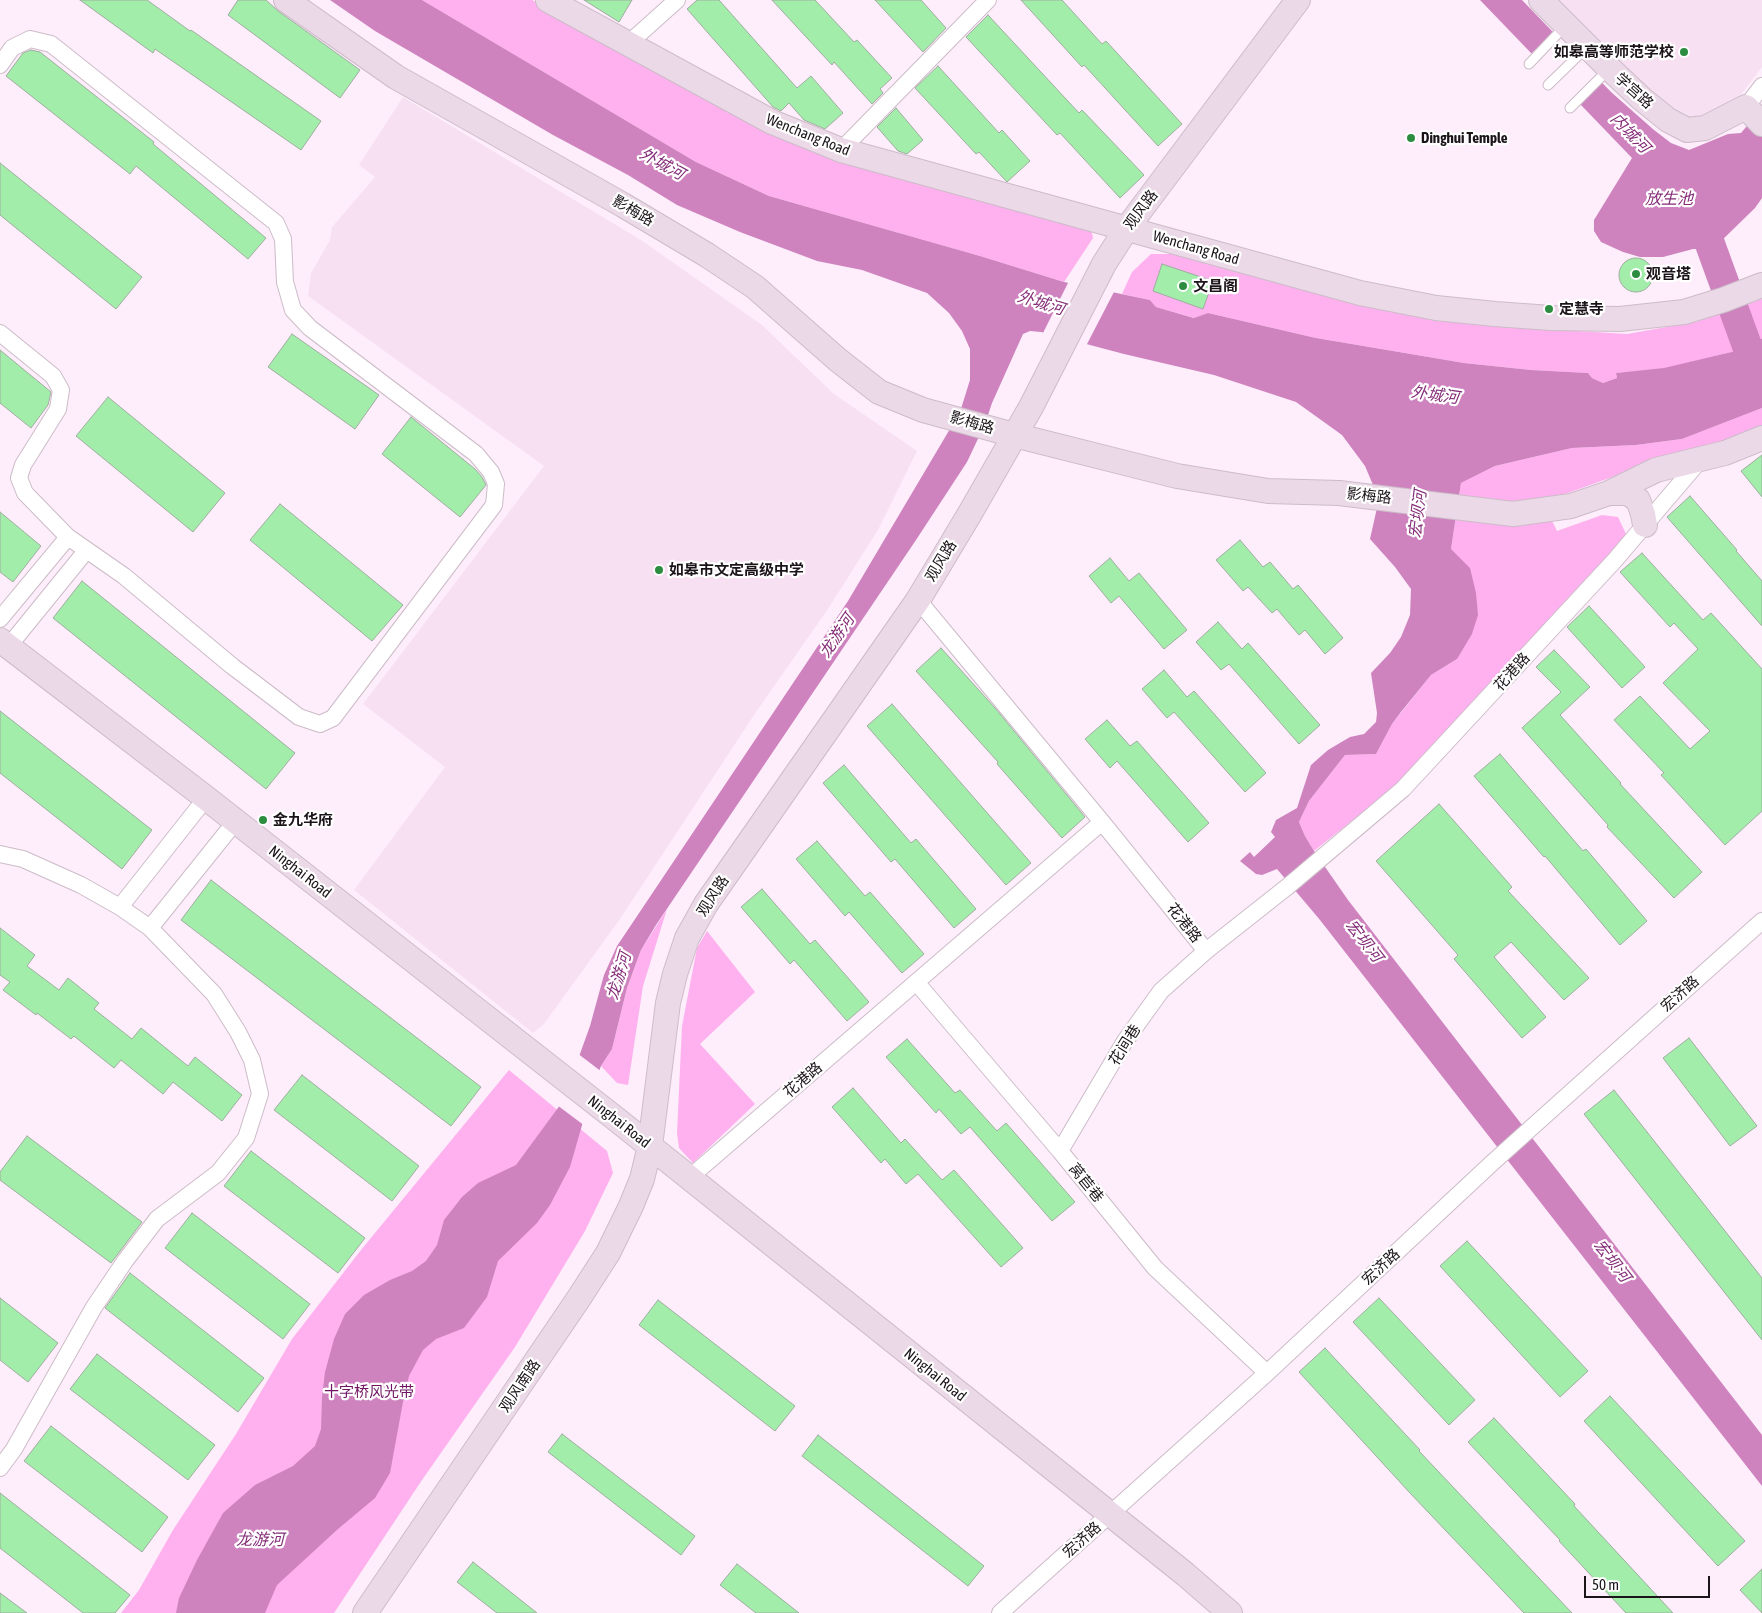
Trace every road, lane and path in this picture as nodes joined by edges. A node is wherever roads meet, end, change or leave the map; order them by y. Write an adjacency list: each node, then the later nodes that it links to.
1 (286, 0): 21 (street, 影梅路)
2 (548, 0): 8 (street, Wenchang Road)
3 (677, 0): 8 (street)
4 (988, 0): 17 (street)
5 (1298, 0): 18 (street, 观风路)
6 (1541, 0): 7 (street, 学宫路)
7 (1563, 29): 9 (street, 学宫路); 10 (lane)
8 (628, 44): 17 (street, Wenchang Road)
9 (1583, 50): 12 (street, 学宫路); 13 (lane)
10 (1531, 62)
11 (0, 65): 27 (street)
12 (1606, 73): 15 (lane); 16 (street, 学宫路)
13 (1550, 83)
14 (1762, 86): 16 (street)
15 (1573, 106)
16 (1753, 115)
17 (841, 150): 18 (street, Wenchang Road)
18 (1127, 228): 19 (street, Wenchang Road); 21 (street, 观风路)
19 (1744, 293)
20 (0, 333): 26 (street)
21 (1003, 432): 24 (street, 影梅路); 28 (street, 观风路)
22 (1762, 438): 23 (street, 影梅路)
23 (1701, 459): 24 (street, 影梅路); 25 (street, 花港路)
24 (1608, 493): 25 (street)
25 (1645, 525): 38 (street, 花港路)
26 (68, 537): 27 (street); 29 (street)
27 (86, 551): 30 (street)
28 (918, 600): 33 (street); 40 (street, 观风路)
29 (0, 620)
30 (4, 644): 31 (street, Ninghai Road)
31 (206, 798): 32 (street, Ninghai Road); 35 (street)
32 (235, 822): 37 (street); 40 (street, Ninghai Road)
33 (1102, 822): 38 (street, 花港路); 39 (street, 花港路)
34 (0, 854): 35 (street)
35 (120, 907): 37 (street)
36 (1762, 921): 43 (street, 宏济路)
37 (150, 928): 44 (street)
38 (1206, 951): 41 (street, 花间巷)
39 (916, 982): 41 (street, 莴苣巷); 42 (street, 花港路)
40 (650, 1146): 42 (street, Ninghai Road); 46 (street, 观风南路)
41 (1060, 1152): 43 (street, 莴苣巷)
42 (689, 1178): 45 (street, Ninghai Road)
43 (1267, 1373): 45 (street, 宏济路)
44 (0, 1468)
45 (1109, 1515): 47 (street, 宏济路); 48 (street, Ninghai Road)
46 (365, 1613)
47 (1000, 1613)
48 (1230, 1613)

